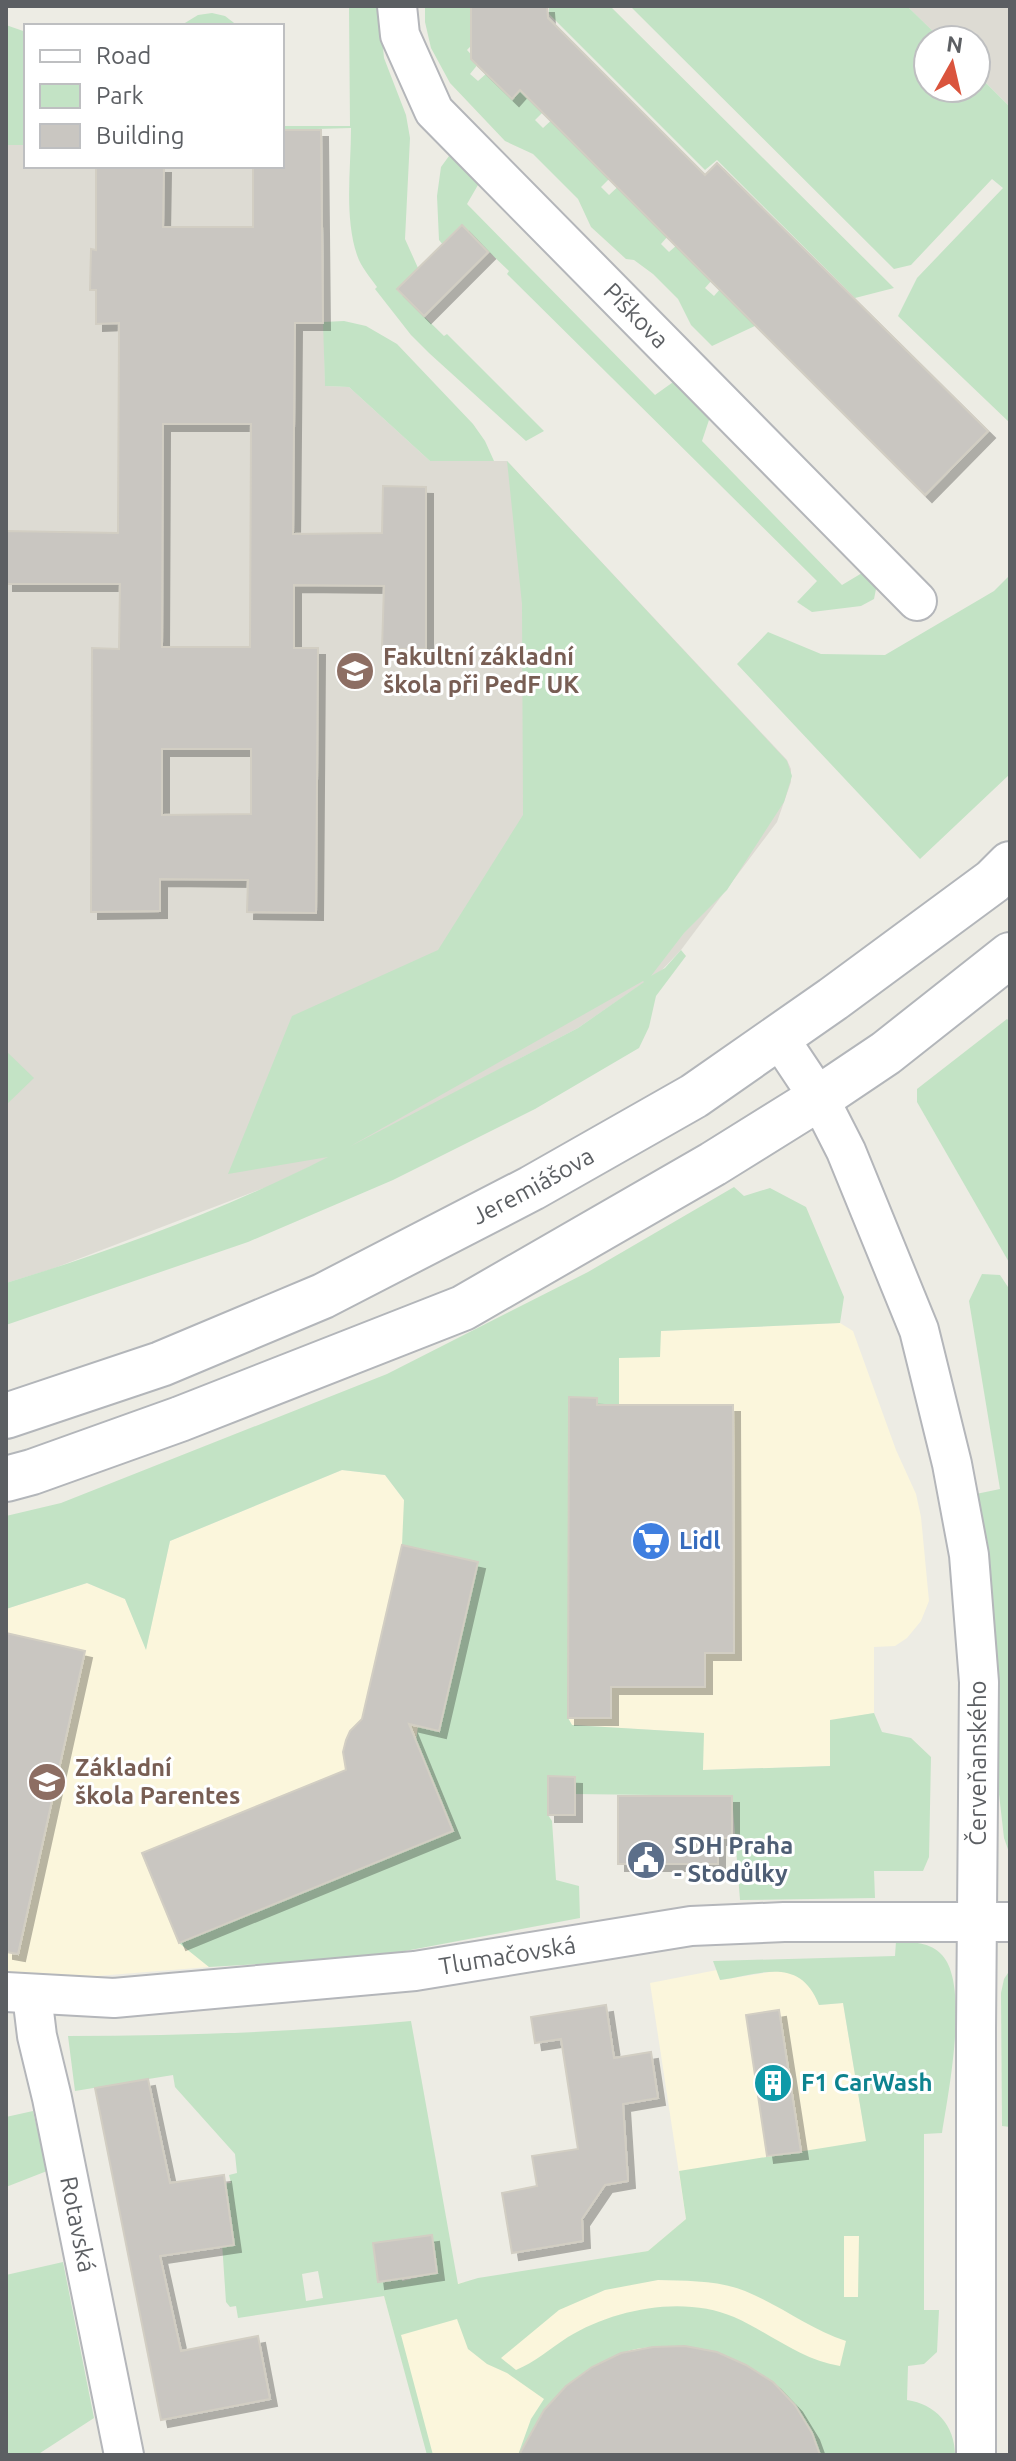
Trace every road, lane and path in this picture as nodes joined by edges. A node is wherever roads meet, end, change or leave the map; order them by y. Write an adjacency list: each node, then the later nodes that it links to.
1 (397, 6): 2 (street, Píškova)
2 (917, 601)
3 (1010, 864): 5 (main road, Jeremiášova)
4 (1010, 955): 6 (main road)
5 (779, 1038): 6 (street, Červeňanského); 7 (main road, Jeremiášova)
6 (819, 1098): 8 (main road); 9 (street, Červeňanského)
7 (6, 1416)
8 (6, 1479)
9 (993, 1922): 10 (street, Tlumačovská); 11 (street, Červeňanského)
10 (19, 1993): 12 (street, Rotavská)
11 (993, 2222): 13 (street, Červeňanského)
12 (124, 2455)
13 (976, 2455)

